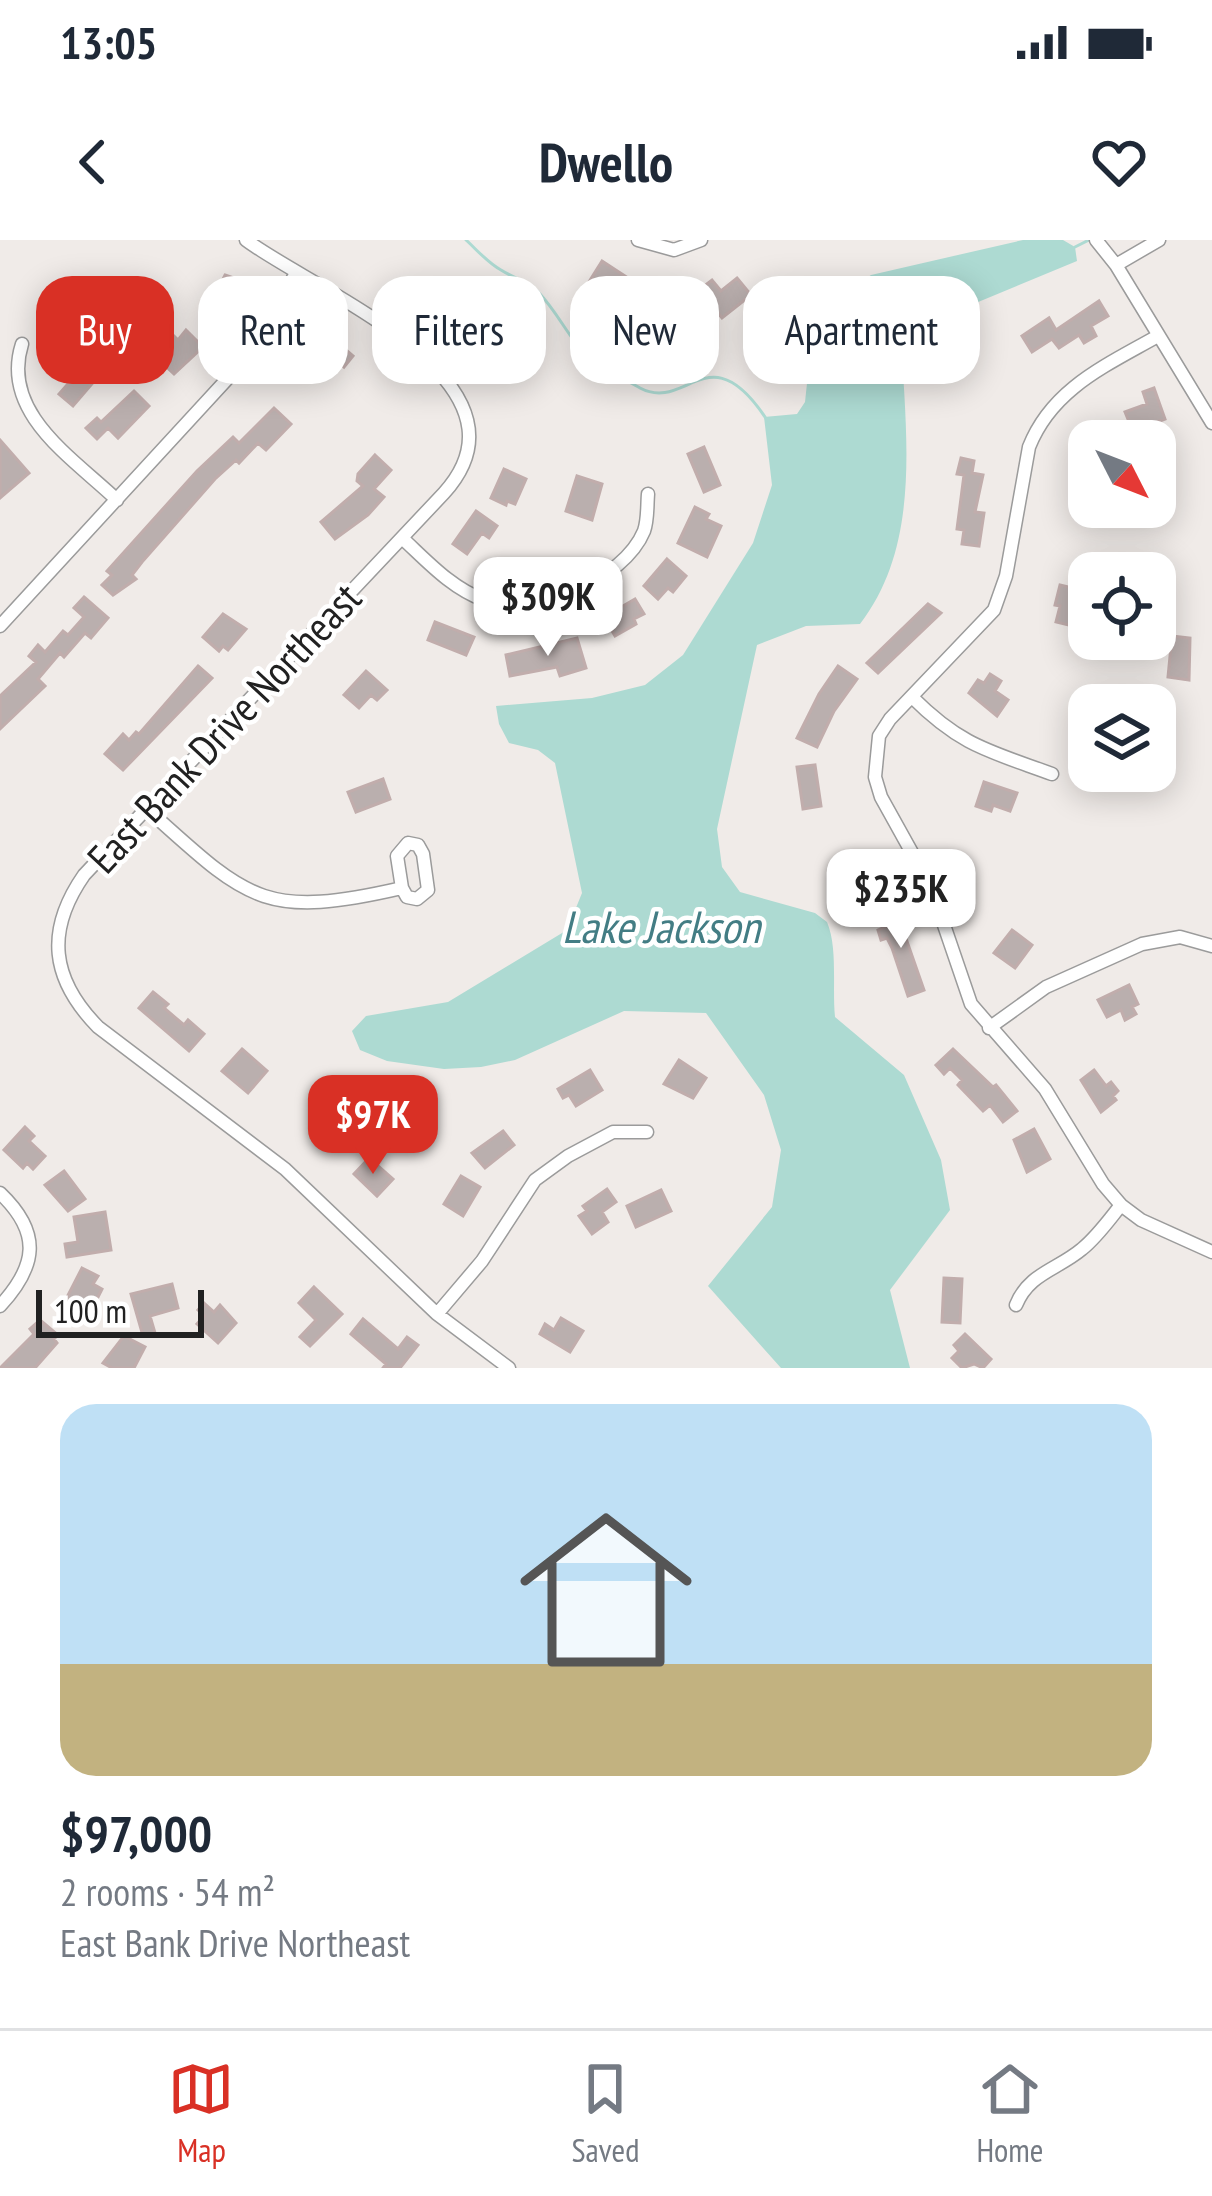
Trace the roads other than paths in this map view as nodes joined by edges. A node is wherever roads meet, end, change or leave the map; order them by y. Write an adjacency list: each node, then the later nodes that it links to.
1 (246, 240): 7 (street, East Bank Drive Northeast)
2 (638, 240): 3 (street)
3 (700, 240)
4 (1096, 240): 6 (street)
5 (1160, 240): 6 (street)
6 (1116, 265): 8 (street)
7 (296, 274): 12 (street); 13 (street, East Bank Drive Northeast)
8 (1156, 337): 10 (street); 15 (street)
9 (22, 344): 12 (street)
10 (1212, 423)
11 (648, 494): 13 (street)
12 (117, 500): 14 (street)
13 (402, 538): 17 (street, East Bank Drive Northeast)
14 (0, 626)
15 (911, 698): 16 (street); 20 (street)
16 (1052, 774)
17 (147, 809): 18 (street); 27 (street, East Bank Drive Northeast)
18 (402, 887)
19 (1212, 946): 20 (street)
20 (989, 1028): 23 (street)
21 (647, 1132): 27 (street)
22 (0, 1193): 26 (street)
23 (1121, 1204): 24 (street); 25 (street)
24 (1212, 1252)
25 (1016, 1305)
26 (0, 1306)
27 (437, 1314): 28 (street, East Bank Drive Northeast)
28 (509, 1368)

